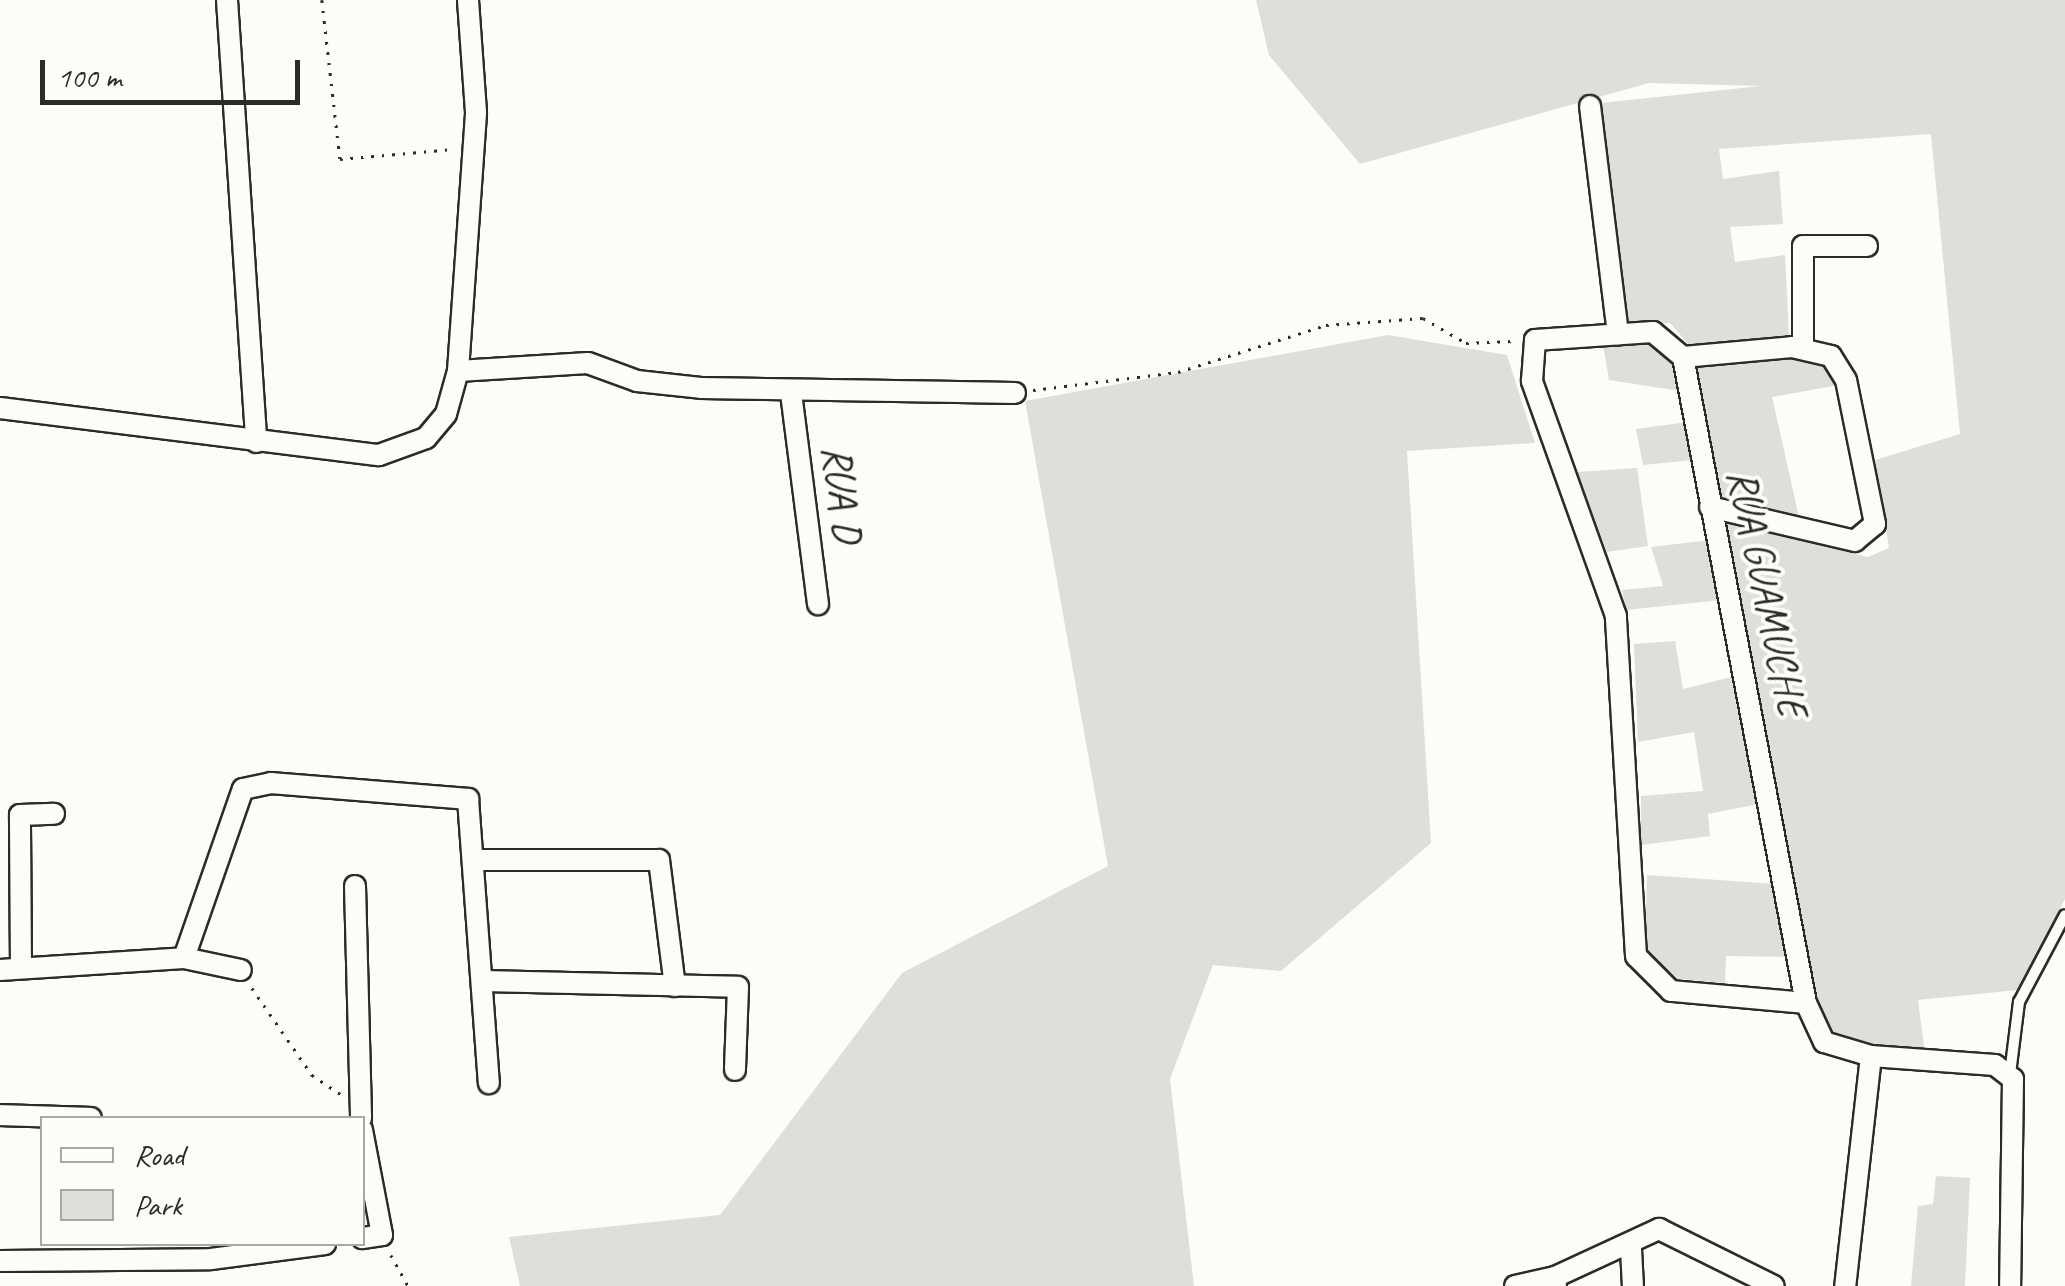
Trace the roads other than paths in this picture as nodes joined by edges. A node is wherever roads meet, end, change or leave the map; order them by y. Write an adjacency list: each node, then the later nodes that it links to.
1 (228, 0): 12 (street)
2 (468, 0): 8 (street)
3 (1590, 106): 5 (street)
4 (1867, 246): 6 (street)
5 (1618, 334): 7 (street); 24 (street)
6 (1803, 347): 7 (street); 13 (street)
7 (1683, 357): 13 (street, RUA GUAMUCHE)
8 (458, 370): 9 (street); 12 (street)
9 (791, 393): 10 (street); 14 (street, RUA D)
10 (1015, 393)
11 (0, 408): 12 (street)
12 (256, 442)
13 (1710, 508): 24 (street, RUA GUAMUCHE)
14 (818, 604)
15 (54, 814): 20 (street)
16 (473, 860): 19 (street); 22 (street); 23 (street)
17 (355, 886): 29 (street)
18 (2065, 916): 27 (lane)
19 (184, 958): 20 (street); 21 (street)
20 (11, 969)
21 (241, 970)
22 (482, 980): 23 (street); 28 (street)
23 (676, 986): 26 (street)
24 (1806, 1002): 25 (street, RUA GUAMUCHE)
25 (1871, 1056): 27 (street); 41 (street)
26 (735, 1070)
27 (2010, 1074): 42 (street)
28 (489, 1082)
29 (360, 1113)
30 (0, 1115): 31 (street)
31 (40, 1116)
32 (365, 1162): 33 (street)
33 (372, 1236)
34 (310, 1246): 36 (street)
35 (1631, 1249): 37 (street); 39 (street); 40 (street)
36 (0, 1261)
37 (1555, 1282): 38 (street)
38 (1514, 1286)
39 (1633, 1286)
40 (1774, 1286)
41 (1845, 1286)
42 (2010, 1286)

